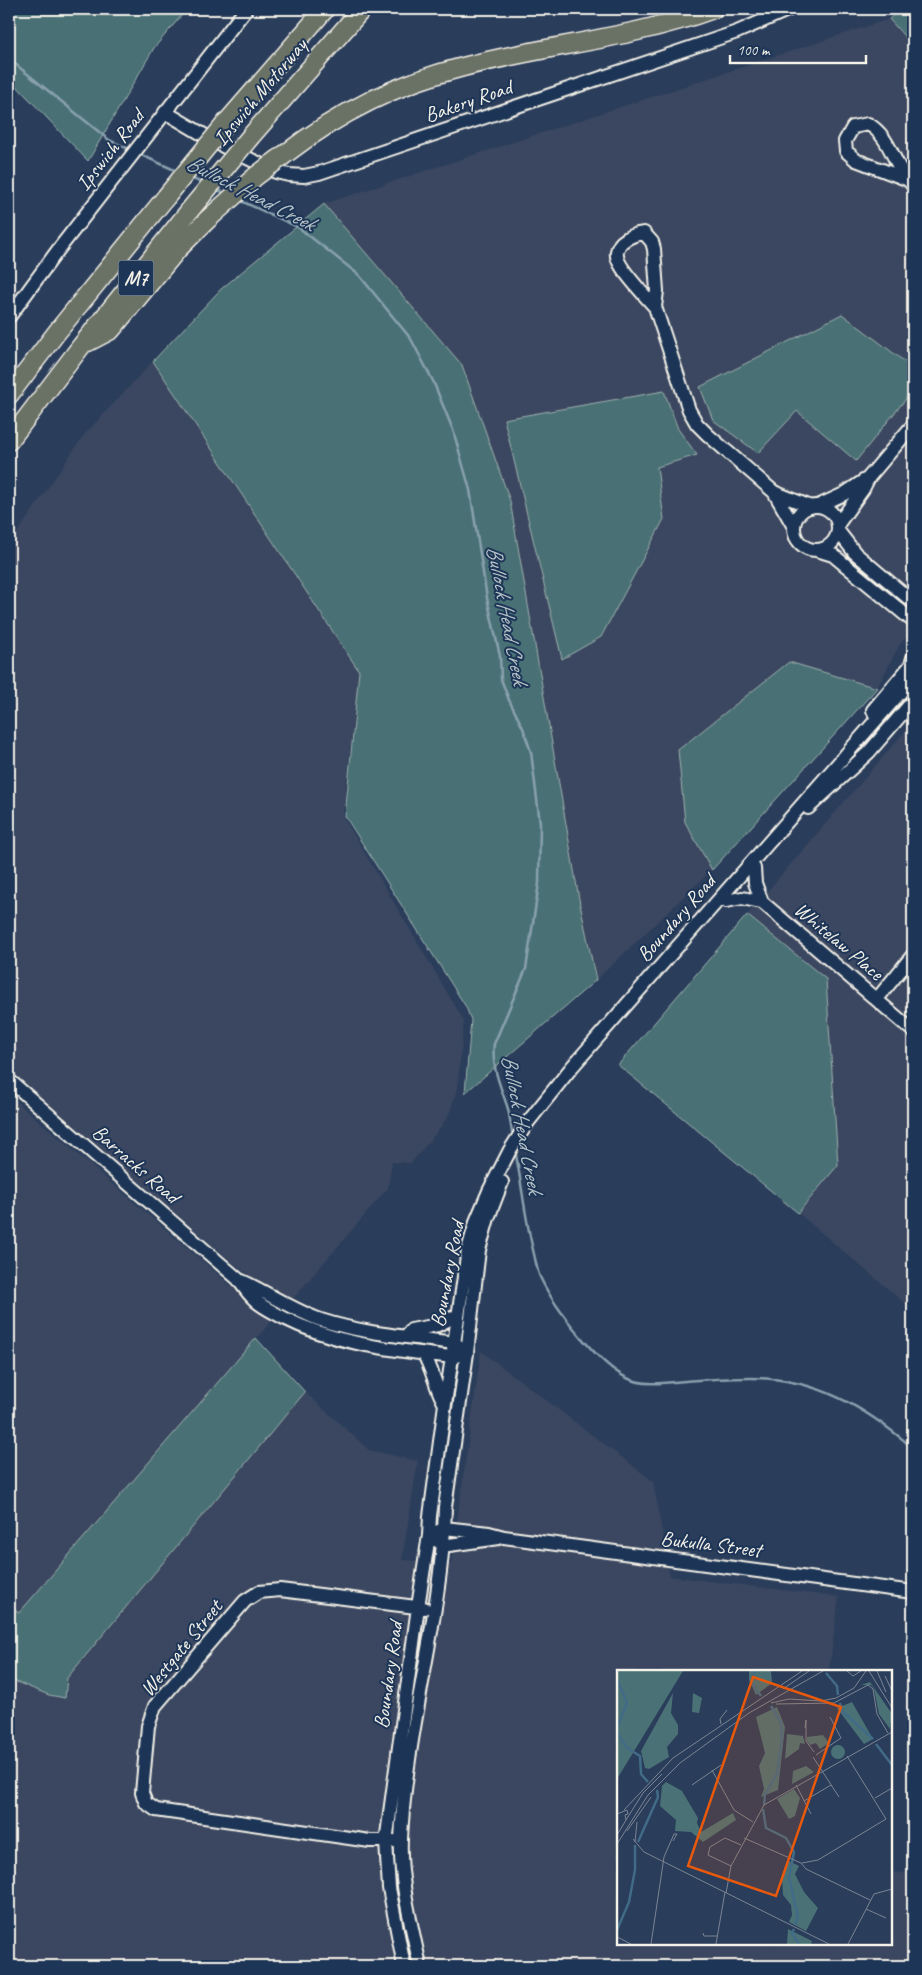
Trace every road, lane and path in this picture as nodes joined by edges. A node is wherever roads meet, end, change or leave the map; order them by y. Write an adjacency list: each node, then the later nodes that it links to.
1 (246, 9): 6 (street, Ipswich Road)
2 (324, 9): 11 (highway, Ipswich Motorway / M7, bridge)
3 (362, 9): 10 (highway, Ipswich Motorway / M7, bridge)
4 (714, 9): 10 (highway, bridge)
5 (790, 9): 6 (street, Bakery Road)
6 (165, 112): 9 (street, Ipswich Road)
7 (910, 182): 7 (street)
8 (655, 307): 8 (street); 15 (street)
9 (9, 317)
10 (82, 345): 13 (highway, Ipswich Motorway / M7)
11 (9, 396)
12 (913, 425): 14 (street)
13 (9, 441)
14 (869, 477): 16 (street); 18 (street)
15 (774, 492): 16 (street); 17 (street)
16 (814, 506): 17 (street); 18 (street)
17 (794, 527): 19 (street)
18 (838, 528): 19 (street); 20 (street)
19 (817, 550): 22 (street)
20 (908, 593): 21 (street)
21 (913, 602)
22 (913, 621)
23 (913, 658): 26 (street)
24 (913, 678): 26 (street, Boundary Road)
25 (913, 701): 27 (street, Boundary Road)
26 (877, 719): 33 (street, Boundary Road)
27 (754, 868): 28 (street, Boundary Road); 29 (street, Whitelaw Place)
28 (726, 901): 29 (street, Whitelaw Place); 33 (street, Boundary Road)
29 (762, 902): 31 (street, Whitelaw Place)
30 (913, 955): 31 (street)
31 (877, 998): 32 (street, Whitelaw Place)
32 (913, 1031)
33 (574, 1070): 35 (street, Boundary Road)
34 (9, 1080): 36 (street, Barracks Road)
35 (492, 1194): 37 (street, Boundary Road); 40 (street, Boundary Road)
36 (238, 1279): 38 (street, Barracks Road); 41 (street, Barracks Road)
37 (458, 1315): 38 (street); 39 (street, Boundary Road)
38 (406, 1336): 39 (street, Barracks Road)
39 (455, 1343): 40 (street); 42 (street, Boundary Road)
40 (467, 1353): 42 (street, Barracks Road); 44 (street, Boundary Road)
41 (423, 1354): 42 (street, Barracks Road); 43 (street)
42 (452, 1357): 43 (street, Boundary Road)
43 (444, 1404): 45 (street, Boundary Road)
44 (444, 1528): 45 (street); 46 (street, Bukulla Street); 47 (street, Boundary Road)
45 (429, 1535): 47 (street); 49 (street, Boundary Road)
46 (504, 1537): 47 (street, Bukulla Street); 48 (street, Bukulla Street)
47 (442, 1544): 50 (street, Boundary Road)
48 (913, 1592)
49 (418, 1607): 50 (street, Westgate Street); 52 (street, Boundary Road); 52 (street, Westgate Street)
50 (434, 1609): 51 (street, Boundary Road)
51 (401, 1840): 52 (street, Westgate Street); 54 (street, Boundary Road)
52 (386, 1842): 53 (street, Boundary Road)
53 (404, 1966)
54 (420, 1966)

